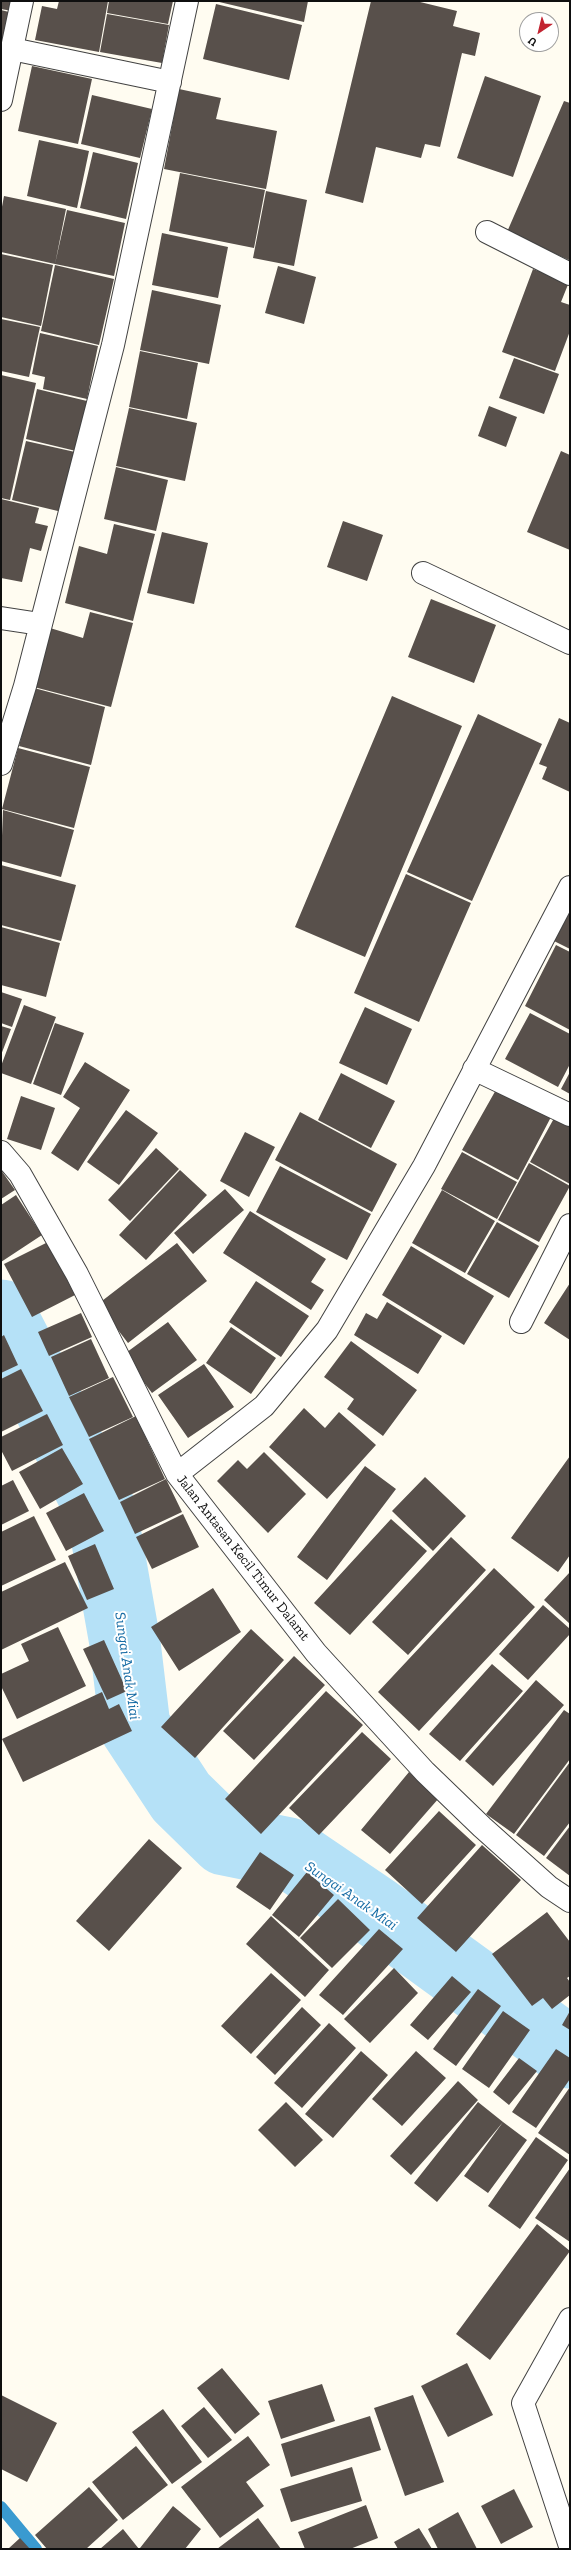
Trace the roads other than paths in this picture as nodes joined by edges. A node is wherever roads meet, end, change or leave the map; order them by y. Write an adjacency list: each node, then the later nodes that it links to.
1 (22, 1): 3 (street)
2 (187, 1): 4 (street)
3 (12, 49): 4 (street); 5 (street)
4 (170, 82): 10 (street)
5 (1, 100)
6 (487, 232): 7 (street)
7 (570, 274)
8 (423, 573): 11 (street)
9 (1, 618): 10 (street)
10 (40, 624): 12 (street)
11 (570, 643)
12 (1, 764)
13 (570, 887): 14 (street)
14 (474, 1069): 15 (street); 19 (street)
15 (570, 1115)
16 (1, 1152): 19 (street, Jalan Antasan Kecil Timur Dalamt)
17 (570, 1225): 18 (street)
18 (521, 1322)
19 (177, 1474): 20 (street, Jalan Antasan Kecil Timur Dalamt)
20 (570, 1900)
21 (570, 2319): 22 (street)
22 (570, 2546)

